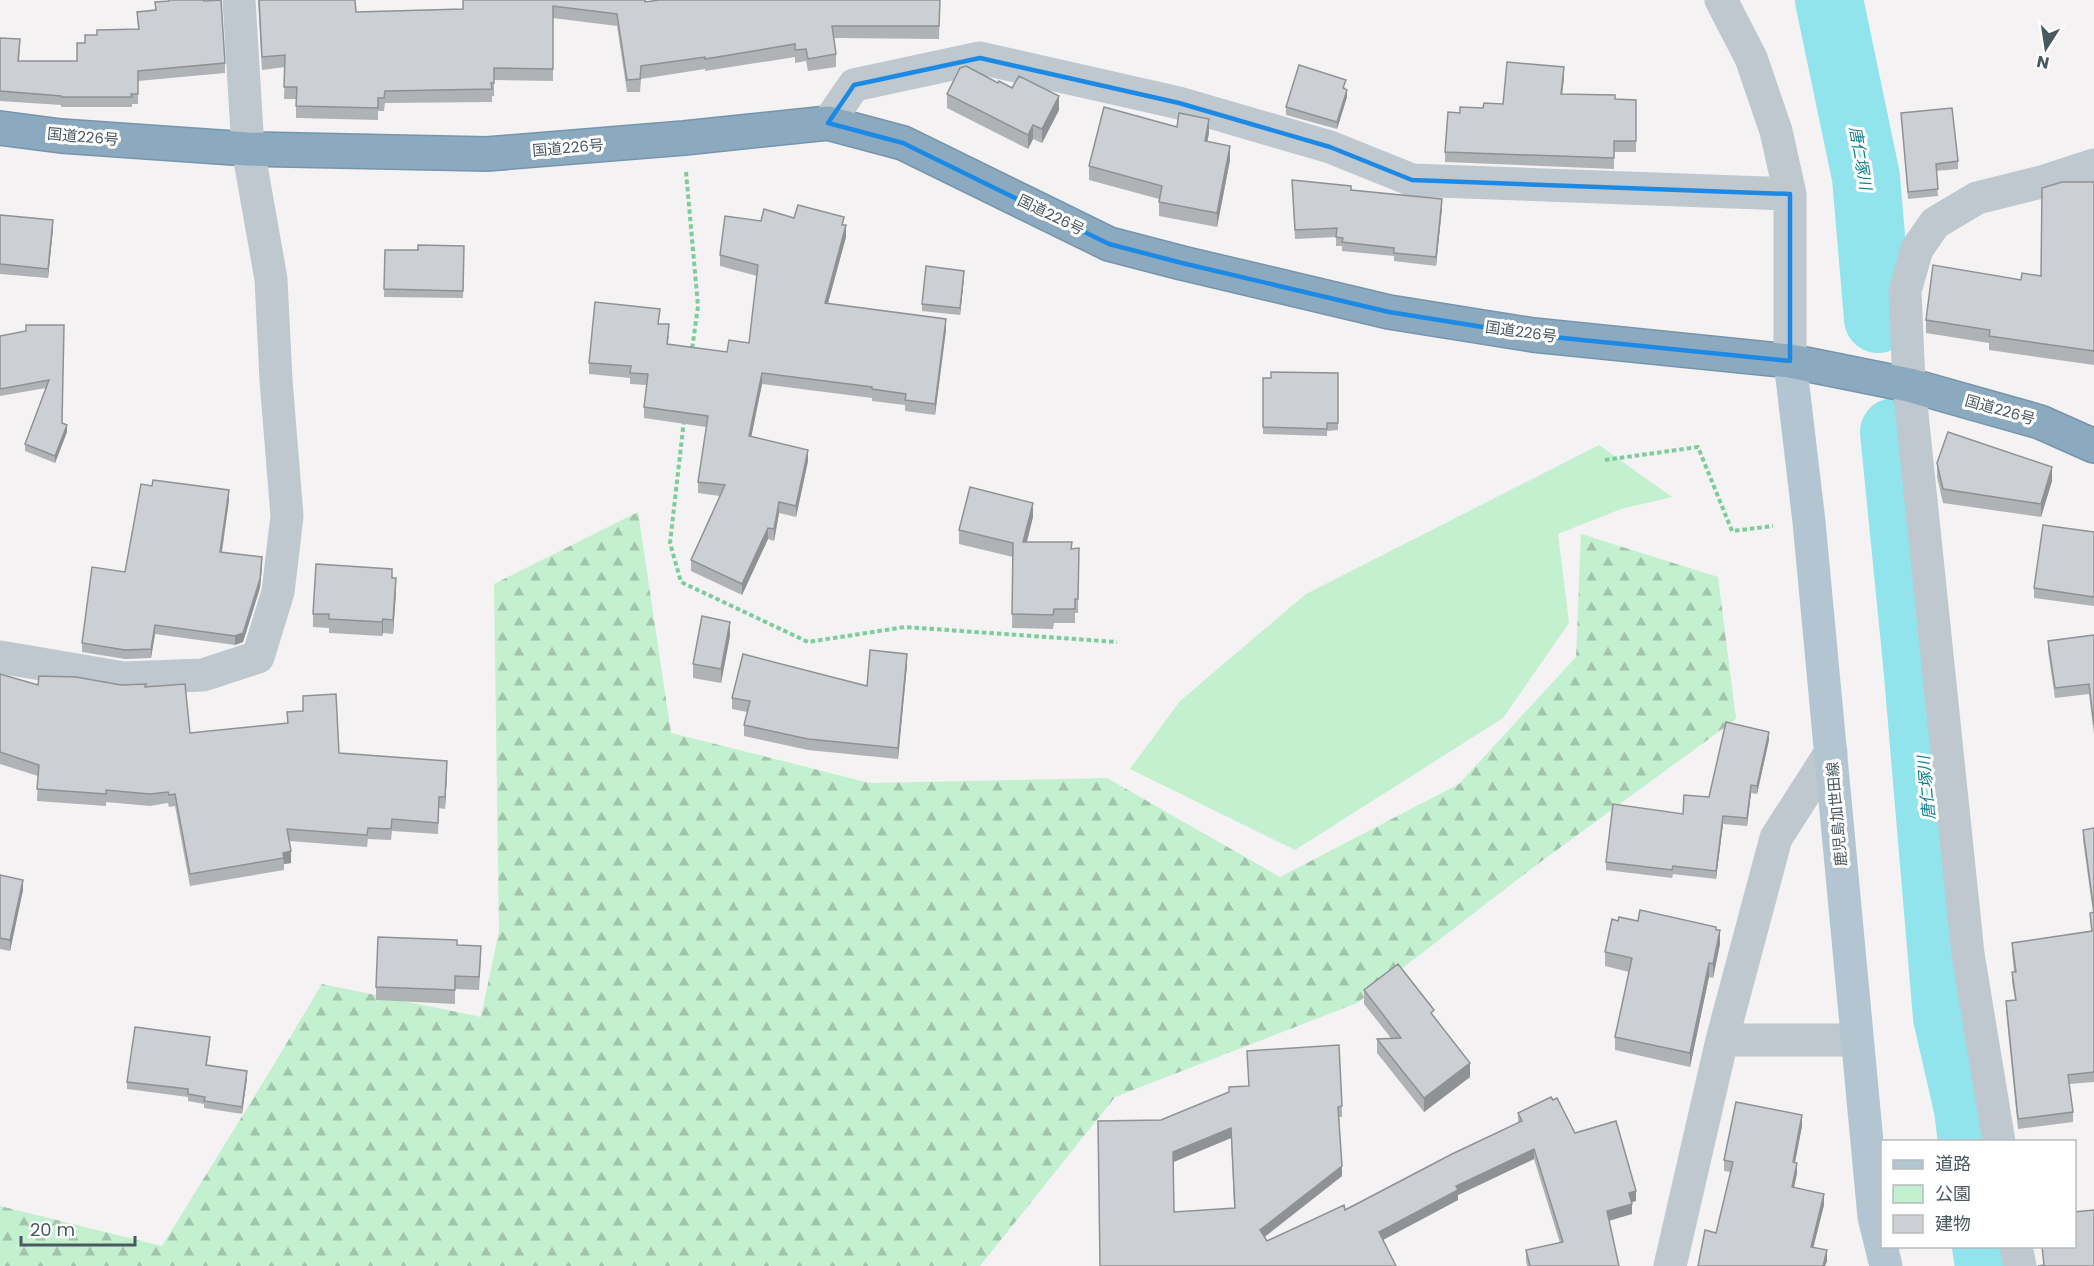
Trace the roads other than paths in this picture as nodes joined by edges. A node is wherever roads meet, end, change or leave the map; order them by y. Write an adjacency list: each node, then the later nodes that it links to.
1 (239, 0): 5 (street)
2 (1721, 0): 7 (street)
3 (828, 123): 5 (highway, 国道226号); 7 (street); 8 (highway, 国道226号)
4 (0, 128): 5 (highway, 国道226号)
5 (248, 148): 11 (street)
6 (2094, 165): 9 (street)
7 (1790, 194): 8 (street)
8 (1791, 361): 9 (highway, 国道226号); 12 (main road, 鹿児島加世田線)
9 (1909, 385): 10 (highway, 国道226号); 15 (street)
10 (2094, 446)
11 (0, 657)
12 (1831, 752): 13 (street); 14 (main road, 鹿児島加世田線)
13 (1722, 1040): 14 (street); 19 (street)
14 (1856, 1040): 16 (main road, 鹿児島加世田線)
15 (1999, 1140)
16 (1881, 1246)
17 (1882, 1248): 20 (main road, 鹿児島加世田線)
18 (2016, 1248): 21 (street)
19 (1670, 1266)
20 (1886, 1266)
21 (2020, 1266)

